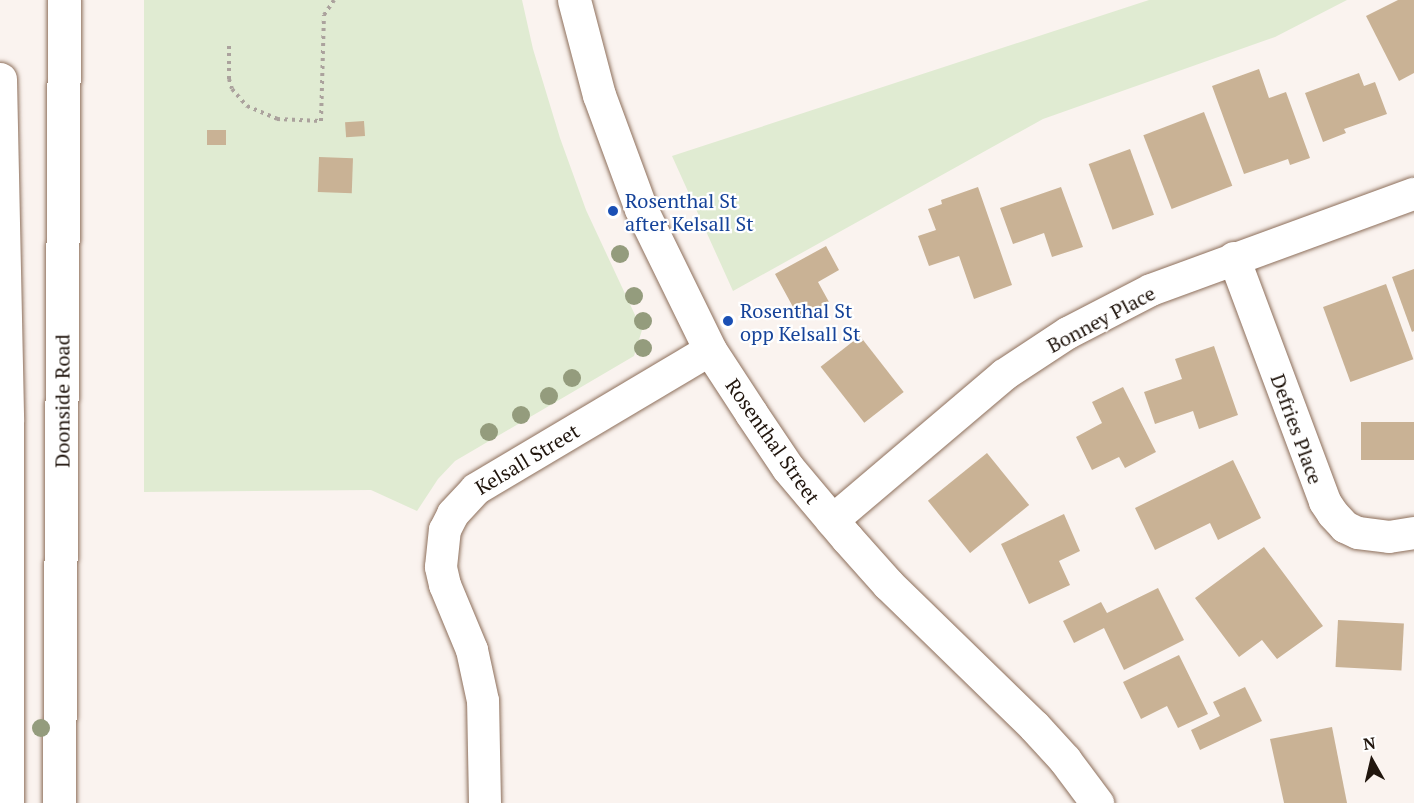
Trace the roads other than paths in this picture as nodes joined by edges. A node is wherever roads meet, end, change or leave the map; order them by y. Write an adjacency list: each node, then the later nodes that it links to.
1 (64, 0): 10 (main road, Doonside Road)
2 (574, 0): 6 (main road, Rosenthal Street)
3 (0, 79): 9 (main road)
4 (1414, 194): 5 (street, Bonney Place)
5 (1234, 258): 7 (street, Bonney Place); 8 (street, Defries Place)
6 (710, 350): 7 (main road, Rosenthal Street); 11 (street, Kelsall Street)
7 (831, 521): 12 (main road, Rosenthal Street)
8 (1414, 533)
9 (7, 803)
10 (59, 803)
11 (485, 803)
12 (1097, 803)

